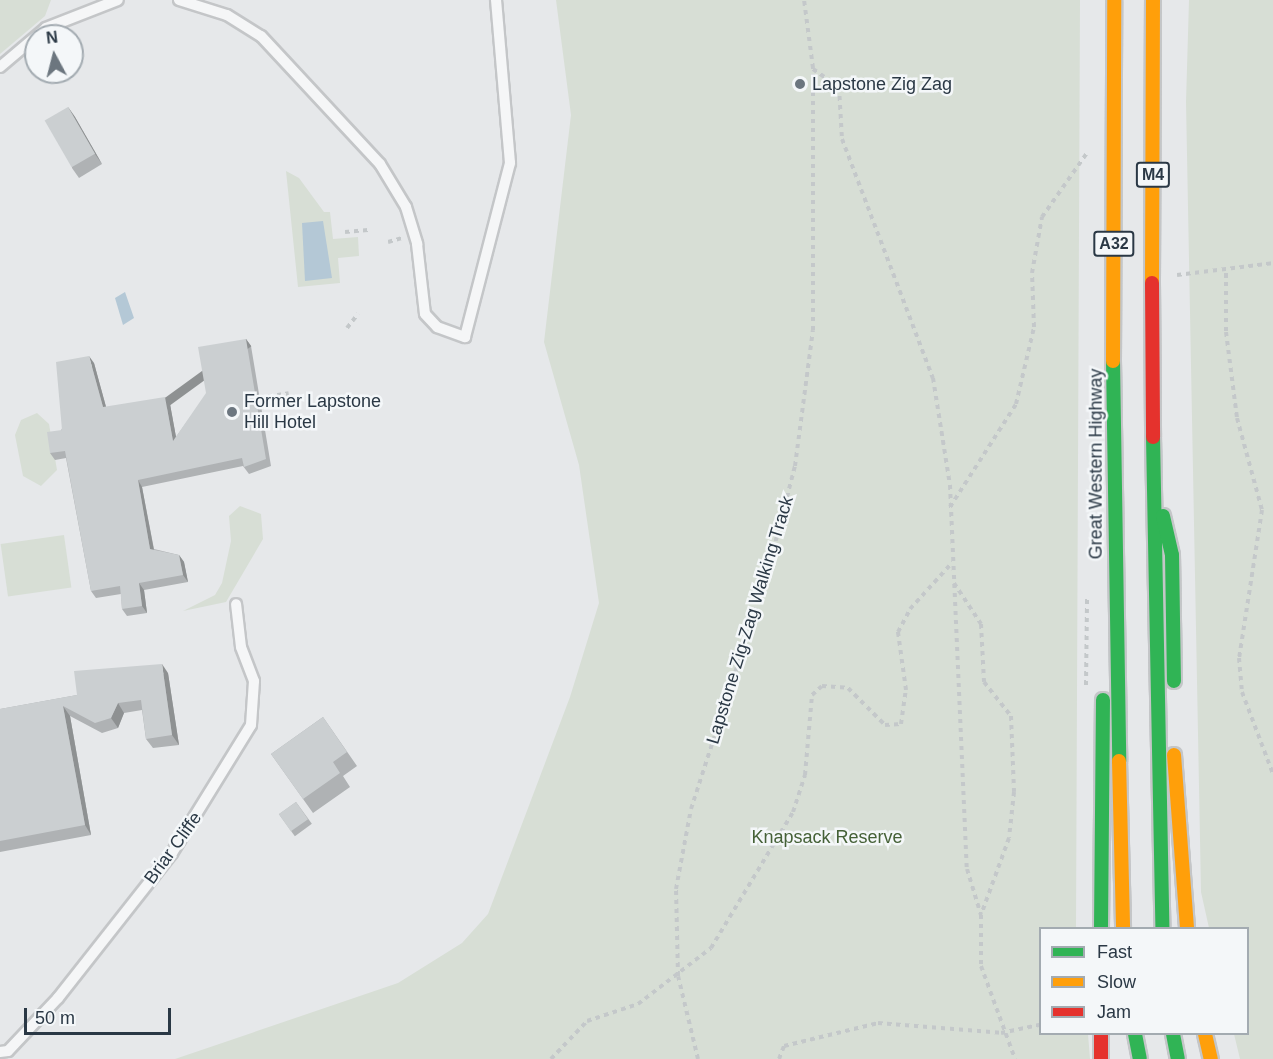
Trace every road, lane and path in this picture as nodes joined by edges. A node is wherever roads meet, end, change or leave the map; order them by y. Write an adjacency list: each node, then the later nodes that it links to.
1 (118, 0): 7 (lane)
2 (179, 0): 3 (lane)
3 (496, 0)
4 (804, 0): 8 (path, Lapstone Zig-Zag Walking Track)
5 (1114, 0): 22 (main road, Great Western Highway / A32)
6 (1153, 0): 16 (main road, M4)
7 (0, 67)
8 (813, 68): 23 (path); 33 (path, Lapstone Zig-Zag Walking Track)
9 (1093, 145): 23 (path)
10 (368, 230): 11 (path)
11 (345, 232)
12 (407, 237): 13 (path)
13 (388, 242)
14 (1273, 263): 15 (path)
15 (1226, 273): 16 (path); 27 (path)
16 (1153, 276): 21 (main road, M4)
17 (358, 314): 18 (path)
18 (347, 328)
19 (289, 393): 20 (path)
20 (260, 398)
21 (1154, 485): 31 (main road); 32 (main road)
22 (1113, 488): 29 (main road); 30 (main road, Great Western Highway / A32)
23 (950, 507): 24 (path)
24 (952, 564): 25 (path); 33 (path)
25 (952, 581): 28 (path); 28 (path)
26 (236, 604): 40 (lane, Briar Cliffe)
27 (1273, 774)
28 (981, 915): 35 (path)
29 (1101, 927)
30 (1123, 927)
31 (1162, 927)
32 (1187, 927)
33 (678, 976): 41 (path); 42 (path, Lapstone Zig-Zag Walking Track)
34 (1039, 1025): 35 (path)
35 (1001, 1033): 43 (path); 44 (path)
36 (1101, 1035): 45 (main road)
37 (1135, 1035): 46 (main road)
38 (1173, 1035): 47 (main road)
39 (1205, 1035): 48 (main road)
40 (0, 1052)
41 (551, 1059)
42 (698, 1059)
43 (779, 1059)
44 (1015, 1059)
45 (1101, 1059)
46 (1140, 1059)
47 (1178, 1059)
48 (1211, 1059)

